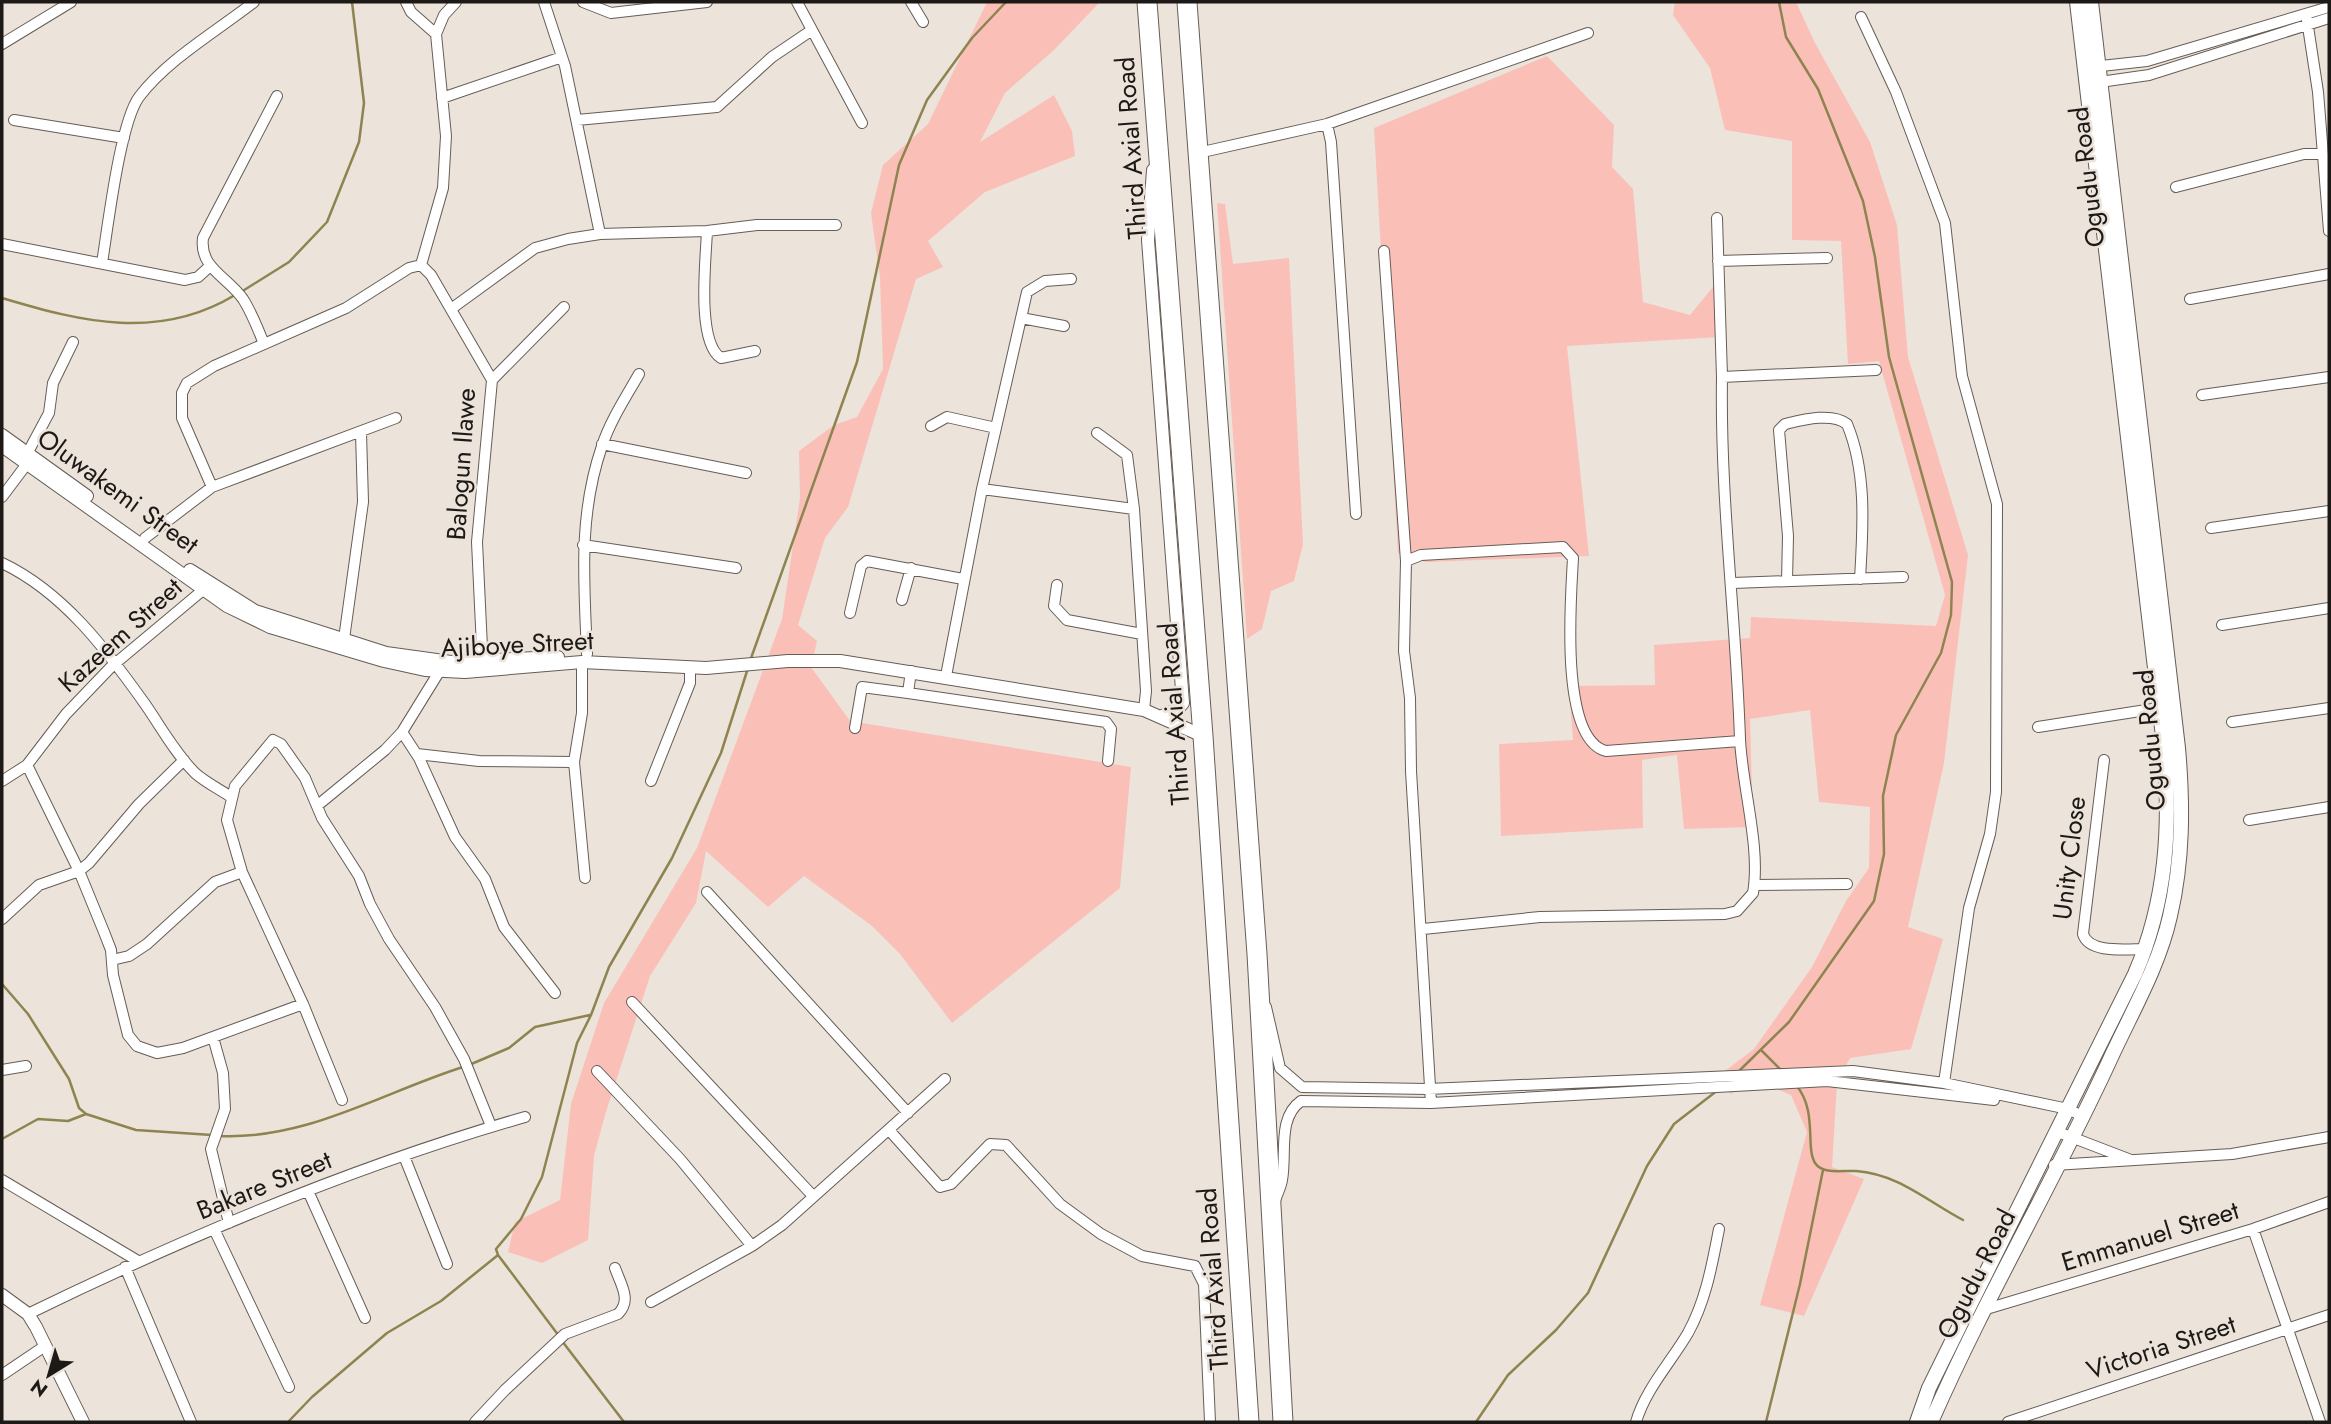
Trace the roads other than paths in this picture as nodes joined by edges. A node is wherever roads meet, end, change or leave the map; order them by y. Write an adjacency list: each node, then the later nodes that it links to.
1 (69, 2): 22 (street)
2 (254, 2): 32 (street)
3 (407, 2): 21 (street)
4 (456, 2): 21 (street)
5 (544, 2): 23 (street)
6 (583, 2): 7 (street)
7 (707, 2)
8 (797, 2): 19 (street)
9 (911, 2): 18 (street)
10 (1147, 2): 33 (highway, Third Axial Road)
11 (1187, 2): 34 (highway)
12 (2077, 2): 24 (main road, Ogudu Road)
13 (2091, 2): 24 (main road, Ogudu Road)
14 (2329, 7): 17 (street)
15 (1861, 17): 153 (street)
16 (2329, 18): 17 (street)
17 (2307, 20): 24 (street); 25 (street); 35 (street)
18 (923, 22)
19 (812, 30): 29 (street); 30 (street)
20 (1588, 33): 31 (street)
21 (436, 34): 27 (street)
22 (2, 44)
23 (562, 57): 27 (street); 29 (street)
24 (2093, 67): 25 (main road, Ogudu Road)
25 (2094, 83): 99 (main road, Ogudu Road)
26 (276, 96): 48 (street)
27 (442, 98): 47 (street)
28 (14, 120): 32 (street)
29 (577, 120): 41 (street)
30 (862, 123)
31 (1326, 124): 34 (street); 80 (street)
32 (124, 138): 46 (street)
33 (1157, 149): 113 (street); 118 (highway, Third Axial Road)
34 (1198, 153): 142 (highway)
35 (2323, 154): 36 (street); 40 (street)
36 (2176, 187)
37 (1717, 218): 45 (street)
38 (836, 225): 39 (street)
39 (707, 231): 41 (street); 58 (street)
40 (2329, 231)
41 (600, 234): 53 (street)
42 (2, 244): 46 (street)
43 (1384, 251): 84 (street)
44 (1827, 258): 45 (street)
45 (1718, 261): 61 (street)
46 (102, 263): 48 (street)
47 (421, 265): 53 (street, Balogun Ilawe); 57 (street)
48 (209, 267): 57 (street)
49 (2329, 274): 51 (street)
50 (1071, 279): 54 (street)
51 (2190, 299)
52 (564, 307): 63 (street)
53 (451, 310): 63 (street, Balogun Ilawe)
54 (1021, 318): 55 (street); 67 (street)
55 (1064, 326)
56 (73, 342): 73 (street)
57 (264, 344): 75 (street)
58 (755, 351)
59 (1876, 370): 61 (street)
60 (639, 374): 71 (street)
61 (1722, 377): 92 (street)
62 (2329, 377): 64 (street)
63 (492, 380): 104 (street, Balogun Ilawe)
64 (2202, 395)
65 (396, 418): 68 (street)
66 (931, 426): 67 (street)
67 (996, 428): 76 (street)
68 (361, 433): 75 (street); 101 (street)
69 (1097, 433): 78 (street)
70 (2, 435): 73 (street, Oluwakemi Street)
71 (602, 444): 74 (street); 83 (street)
72 (2, 446): 73 (street, Oluwakemi Street)
73 (26, 460): 77 (street); 82 (street, Oluwakemi Street); 94 (street, Oluwakemi Street)
74 (746, 473)
75 (212, 486): 82 (street)
76 (982, 489): 78 (street); 89 (street)
77 (2, 497)
78 (1134, 509): 100 (street)
79 (2329, 511): 81 (street)
80 (1356, 514)
81 (2211, 528)
82 (145, 538): 94 (street, Oluwakemi Street)
83 (583, 545): 86 (street); 102 (street)
84 (1406, 561): 119 (street); 139 (street)
85 (2, 563): 103 (street)
86 (736, 568)
87 (911, 568): 89 (street); 95 (street); 97 (street)
88 (1903, 577): 90 (street)
89 (963, 579): 108 (street)
90 (1860, 579): 91 (street); 91 (street)
91 (1787, 581): 92 (street)
92 (1733, 583): 119 (street)
93 (1057, 585): 100 (street)
94 (207, 587): 101 (street, Ajiboye Street); 103 (street, Kazeem Street); 107 (street, Ajiboye Street)
95 (902, 600)
96 (2329, 608): 98 (street)
97 (850, 613)
98 (2222, 625)
99 (2158, 633): 110 (main road, Ogudu Road); 160 (main road, Ogudu Road)
100 (1142, 634): 112 (street)
101 (344, 639): 104 (street, Ajiboye Street)
102 (585, 658): 104 (street, Ajiboye Street); 105 (street, Ajiboye Street); 124 (street)
103 (115, 663): 121 (street); 125 (street, Kazeem Street)
104 (483, 666): 107 (street, Ajiboye Street)
105 (688, 668): 106 (street, Ajiboye Street); 127 (street)
106 (911, 671): 108 (street, Ajiboye Street); 109 (street)
107 (439, 672): 117 (street)
108 (946, 676): 112 (street, Ajiboye Street)
109 (908, 693): 116 (street); 123 (street)
110 (2159, 708): 115 (street); 140 (main road, Ogudu Road)
111 (2329, 708): 114 (street)
112 (1144, 710): 113 (street, Ajiboye Street)
113 (1162, 716): 118 (street, Ajiboye Street)
114 (2232, 722)
115 (2038, 727)
116 (855, 728)
117 (402, 732): 120 (street); 129 (street)
118 (1203, 736): 198 (highway, Third Axial Road)
119 (1740, 741): 136 (street)
120 (417, 754): 124 (street); 143 (street)
121 (184, 760): 128 (street); 132 (street)
122 (2104, 760): 140 (street, Unity Close)
123 (1108, 761)
124 (574, 762): 134 (street)
125 (27, 765): 126 (street, Kazeem Street); 132 (street)
126 (2, 781)
127 (650, 781)
128 (231, 797): 129 (street); 133 (street)
129 (318, 805): 161 (street)
130 (2329, 807): 131 (street)
131 (2249, 820)
132 (79, 871): 138 (street); 141 (street)
133 (242, 872): 141 (street); 145 (street)
134 (585, 878)
135 (1847, 884): 136 (street)
136 (1754, 885): 139 (street)
137 (707, 892): 157 (street)
138 (2, 919)
139 (1423, 929): 154 (street)
140 (2145, 949): 158 (main road, Ogudu Road)
141 (112, 960): 146 (street)
142 (1258, 985): 154 (street); 174 (highway)
143 (555, 993)
144 (632, 1002): 172 (street)
145 (303, 1004): 146 (street); 155 (street)
146 (213, 1037): 175 (street)
147 (26, 1066): 148 (street)
148 (2, 1070)
149 (597, 1071): 179 (street)
150 (1826, 1076): 152 (street); 153 (street); 158 (street)
151 (945, 1079): 157 (street)
152 (1715, 1081): 154 (street); 156 (street)
153 (1944, 1083): 158 (street)
154 (1429, 1089): 156 (street)
155 (342, 1100)
156 (1432, 1102): 174 (street)
157 (908, 1113): 162 (street)
158 (2067, 1113): 160 (street); 163 (main road, Ogudu Road)
159 (525, 1117): 161 (street, Bakare Street)
160 (2082, 1120): 165 (main road, Ogudu Road)
161 (491, 1126): 166 (street, Bakare Street)
162 (889, 1130): 172 (street); 197 (street)
163 (2058, 1132): 165 (street); 168 (main road, Ogudu Road)
164 (2329, 1137): 167 (street)
165 (2074, 1139): 167 (street); 169 (main road, Ogudu Road)
166 (404, 1156): 171 (street, Bakare Street); 181 (street)
167 (2134, 1161): 169 (street)
168 (2043, 1163): 169 (street); 201 (main road, Ogudu Road)
169 (2059, 1167): 186 (main road, Ogudu Road)
170 (2, 1180): 180 (street)
171 (308, 1191): 175 (street, Bakare Street); 189 (street)
172 (813, 1196): 179 (street)
173 (2329, 1202): 178 (street, Emmanuel Street)
174 (1273, 1206): 199 (highway)
175 (229, 1223): 176 (street, Bakare Street)
176 (214, 1229): 180 (street, Bakare Street); 193 (street)
177 (1719, 1229): 200 (street)
178 (2253, 1229): 186 (street, Emmanuel Street); 190 (street)
179 (752, 1246): 185 (street)
180 (138, 1261): 182 (street, Bakare Street)
181 (447, 1264)
182 (125, 1267): 187 (street, Bakare Street); 195 (street)
183 (615, 1268): 196 (street)
184 (2, 1295): 187 (street)
185 (651, 1303)
186 (1983, 1310): 202 (main road, Ogudu Road)
187 (28, 1314): 191 (street)
188 (2329, 1315): 190 (street, Victoria Street)
189 (365, 1318)
190 (2290, 1328): 203 (street, Victoria Street); 204 (street)
191 (45, 1346): 192 (street); 194 (street)
192 (2, 1376)
193 (289, 1387)
194 (83, 1422)
195 (191, 1422)
196 (475, 1422)
197 (1210, 1422)
198 (1249, 1422)
199 (1283, 1422)
200 (1636, 1422)
201 (1917, 1422)
202 (1931, 1422)
203 (2008, 1422)
204 (2324, 1422)

